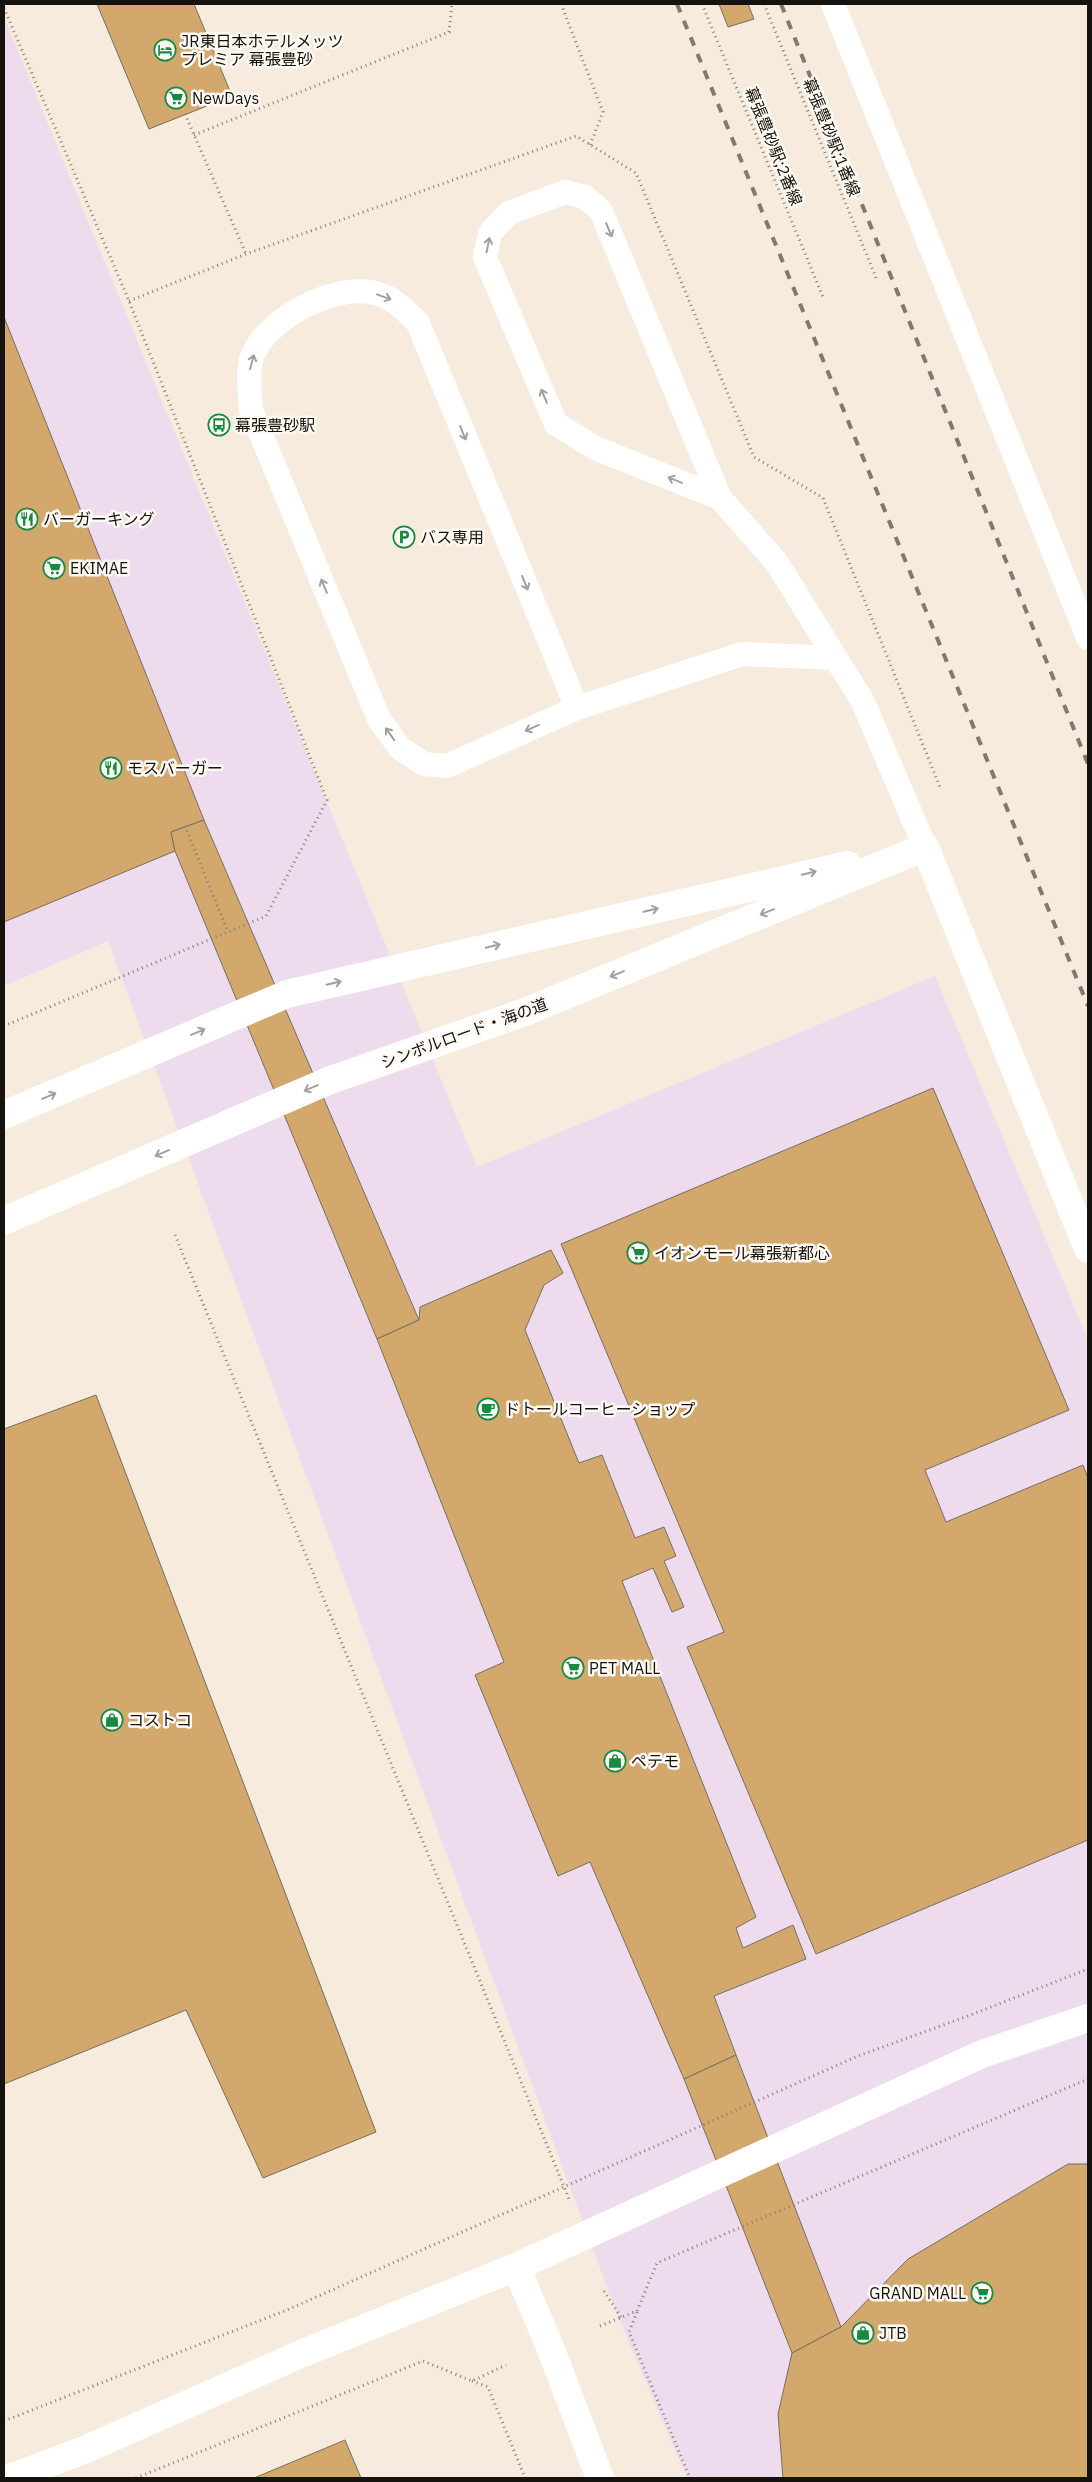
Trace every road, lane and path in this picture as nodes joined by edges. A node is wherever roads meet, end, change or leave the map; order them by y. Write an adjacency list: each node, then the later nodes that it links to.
1 (452, 4): 8 (path)
2 (560, 4): 9 (path)
3 (702, 4): 12 (path, 幕張豊砂駅;2番線)
4 (764, 4): 11 (path, 幕張豊砂駅;1番線)
5 (833, 4): 14 (lane)
6 (4, 8): 19 (path)
7 (185, 114): 8 (path)
8 (194, 135): 10 (path)
9 (590, 145)
10 (246, 254)
11 (876, 280)
12 (823, 297)
13 (720, 498): 13 (lane, one-way to 13); 15 (lane)
14 (1088, 638)
15 (836, 658): 16 (lane); 18 (lane)
16 (576, 708): 16 (lane, one-way to 16)
17 (185, 826): 19 (path)
18 (925, 847): 21 (street, one-way to 18); 22 (street, シンボルロード・海の道, one-way to 22); 24 (street)
19 (228, 932): 20 (path)
20 (4, 1026)
21 (4, 1115)
22 (4, 1222)
23 (175, 1235): 28 (path)
24 (1088, 1249)
25 (1088, 1969): 28 (path)
26 (1088, 2018): 30 (street)
27 (1088, 2079): 32 (path)
28 (565, 2187): 29 (path); 37 (path)
29 (569, 2200)
30 (516, 2267): 38 (street); 41 (street)
31 (604, 2291): 33 (path)
32 (637, 2311): 33 (path); 42 (path)
33 (622, 2318): 34 (path)
34 (600, 2326)
35 (506, 2365): 36 (path)
36 (472, 2381): 39 (path); 40 (path)
37 (4, 2421)
38 (10, 2478)
39 (136, 2478)
40 (526, 2478)
41 (600, 2478)
42 (690, 2478)

